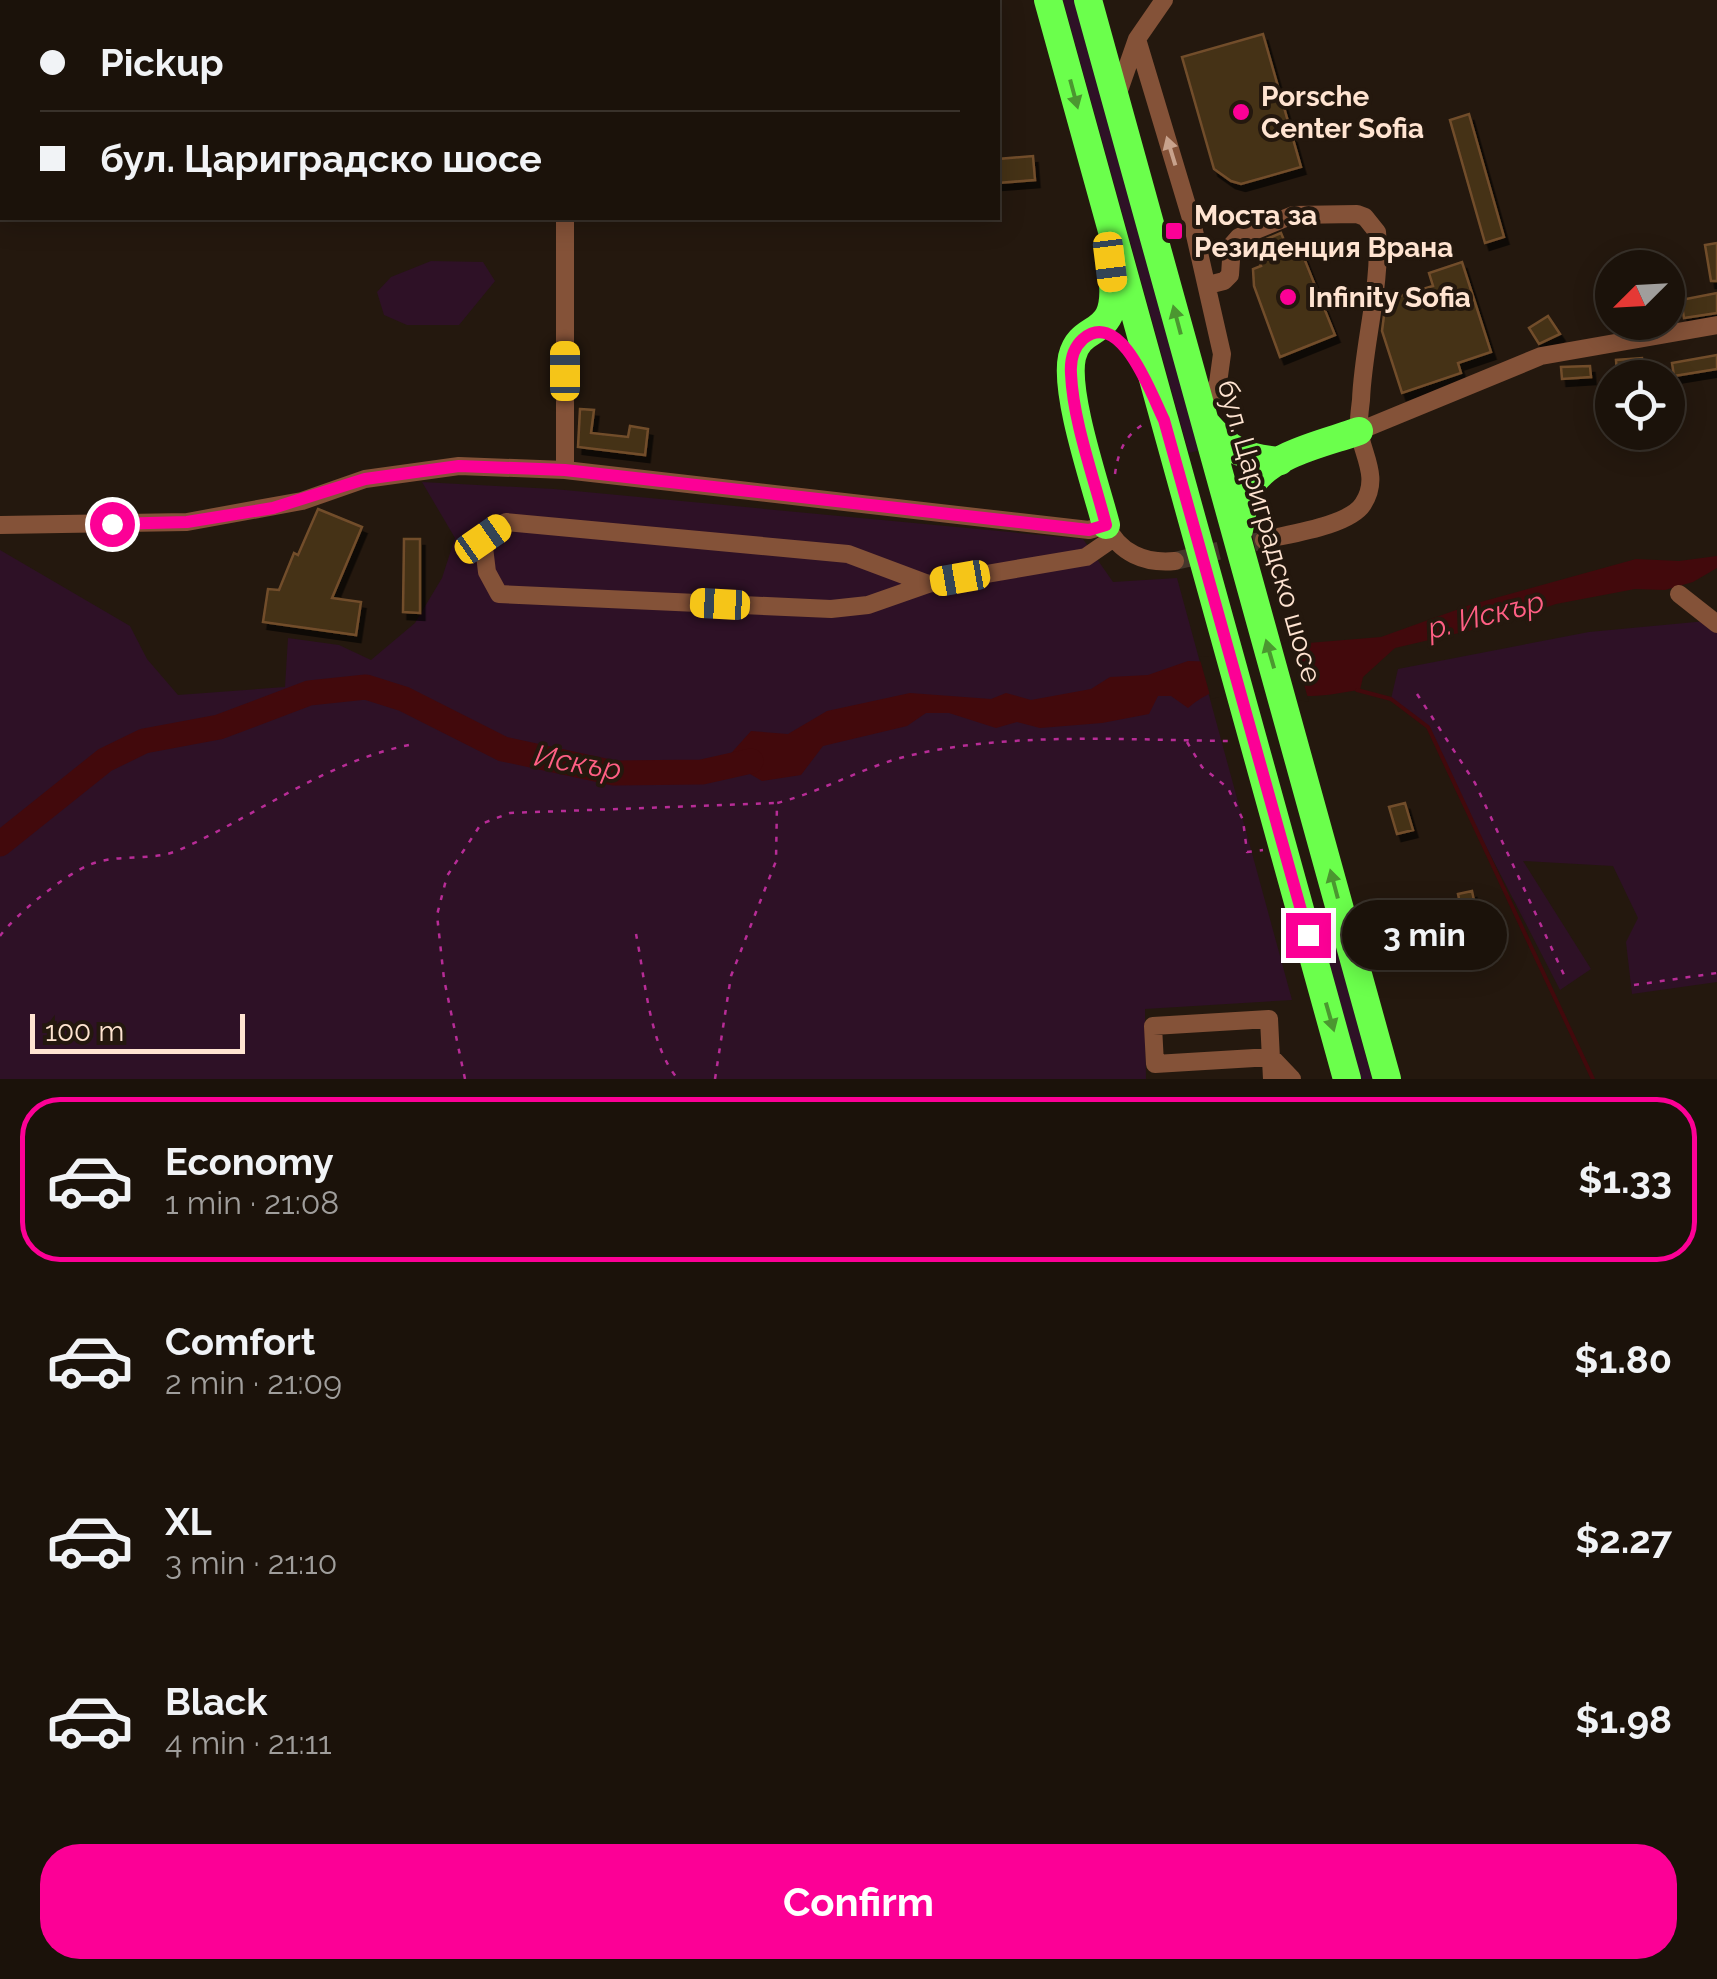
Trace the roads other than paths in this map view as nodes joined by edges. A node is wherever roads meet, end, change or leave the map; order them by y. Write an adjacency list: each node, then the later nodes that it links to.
1 (1048, 0): 6 (highway, one-way to 6)
2 (1088, 0): 5 (highway, бул. Цариградско шосе)
3 (1155, 5): 4 (street)
4 (1137, 39): 5 (street); 8 (street, one-way to 4)
5 (1116, 100): 11 (highway, бул. Цариградско шосе, one-way to 5)
6 (1101, 192): 10 (highway); 12 (highway)
7 (565, 220): 15 (street)
8 (1208, 285): 11 (street); 13 (street)
9 (1717, 325): 13 (street)
10 (1096, 332): 12 (highway); 17 (highway)
11 (1204, 418): 14 (highway); 18 (highway, бул. Цариградско шосе)
12 (1154, 422): 28 (highway, one-way to 28)
13 (1359, 431): 14 (highway); 18 (street)
14 (1280, 461): 18 (highway)
15 (565, 470): 16 (street); 17 (street)
16 (0, 525)
17 (1109, 532): 19 (street); 20 (street)
18 (1250, 538): 29 (highway, бул. Цариградско шосе, one-way to 18)
19 (1175, 561)
20 (928, 584): 20 (street)
21 (1680, 594): 22 (street)
22 (1717, 624)
23 (1271, 1057): 24 (street); 24 (street); 26 (street); 27 (street)
24 (1241, 1058): 25 (street)
25 (1242, 1079)
26 (1272, 1079)
27 (1292, 1079)
28 (1347, 1079)
29 (1387, 1079)

